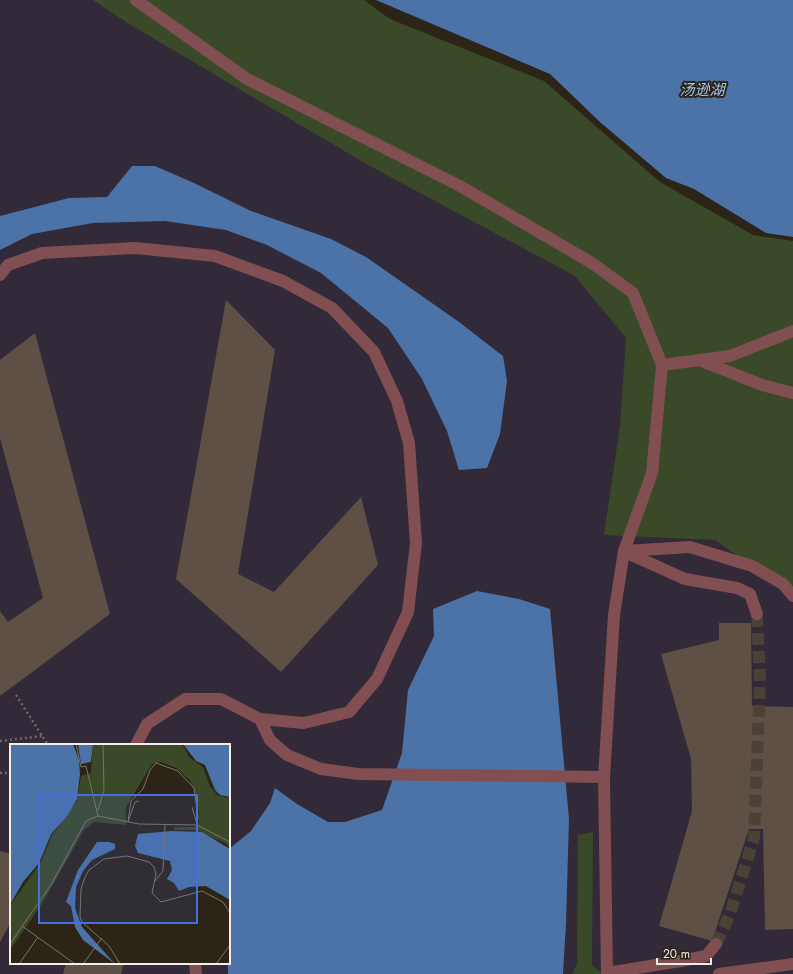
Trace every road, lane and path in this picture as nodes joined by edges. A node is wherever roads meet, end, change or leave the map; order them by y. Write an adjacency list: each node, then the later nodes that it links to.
1 (136, 0): 5 (lane)
2 (0, 275): 11 (lane)
3 (793, 331): 4 (lane)
4 (698, 360): 5 (lane); 6 (lane)
5 (662, 365): 7 (lane)
6 (793, 393)
7 (624, 551): 8 (lane); 9 (lane); 16 (lane)
8 (793, 596)
9 (756, 614)
10 (16, 695): 12 (path)
11 (260, 719): 15 (lane); 16 (lane)
12 (42, 736): 13 (path); 14 (path)
13 (0, 741)
14 (47, 744)
15 (137, 744)
16 (604, 777): 21 (lane)
17 (716, 944): 21 (lane)
18 (195, 964): 20 (lane)
19 (793, 964): 22 (lane)
20 (196, 974)
21 (609, 974)
22 (719, 974)

